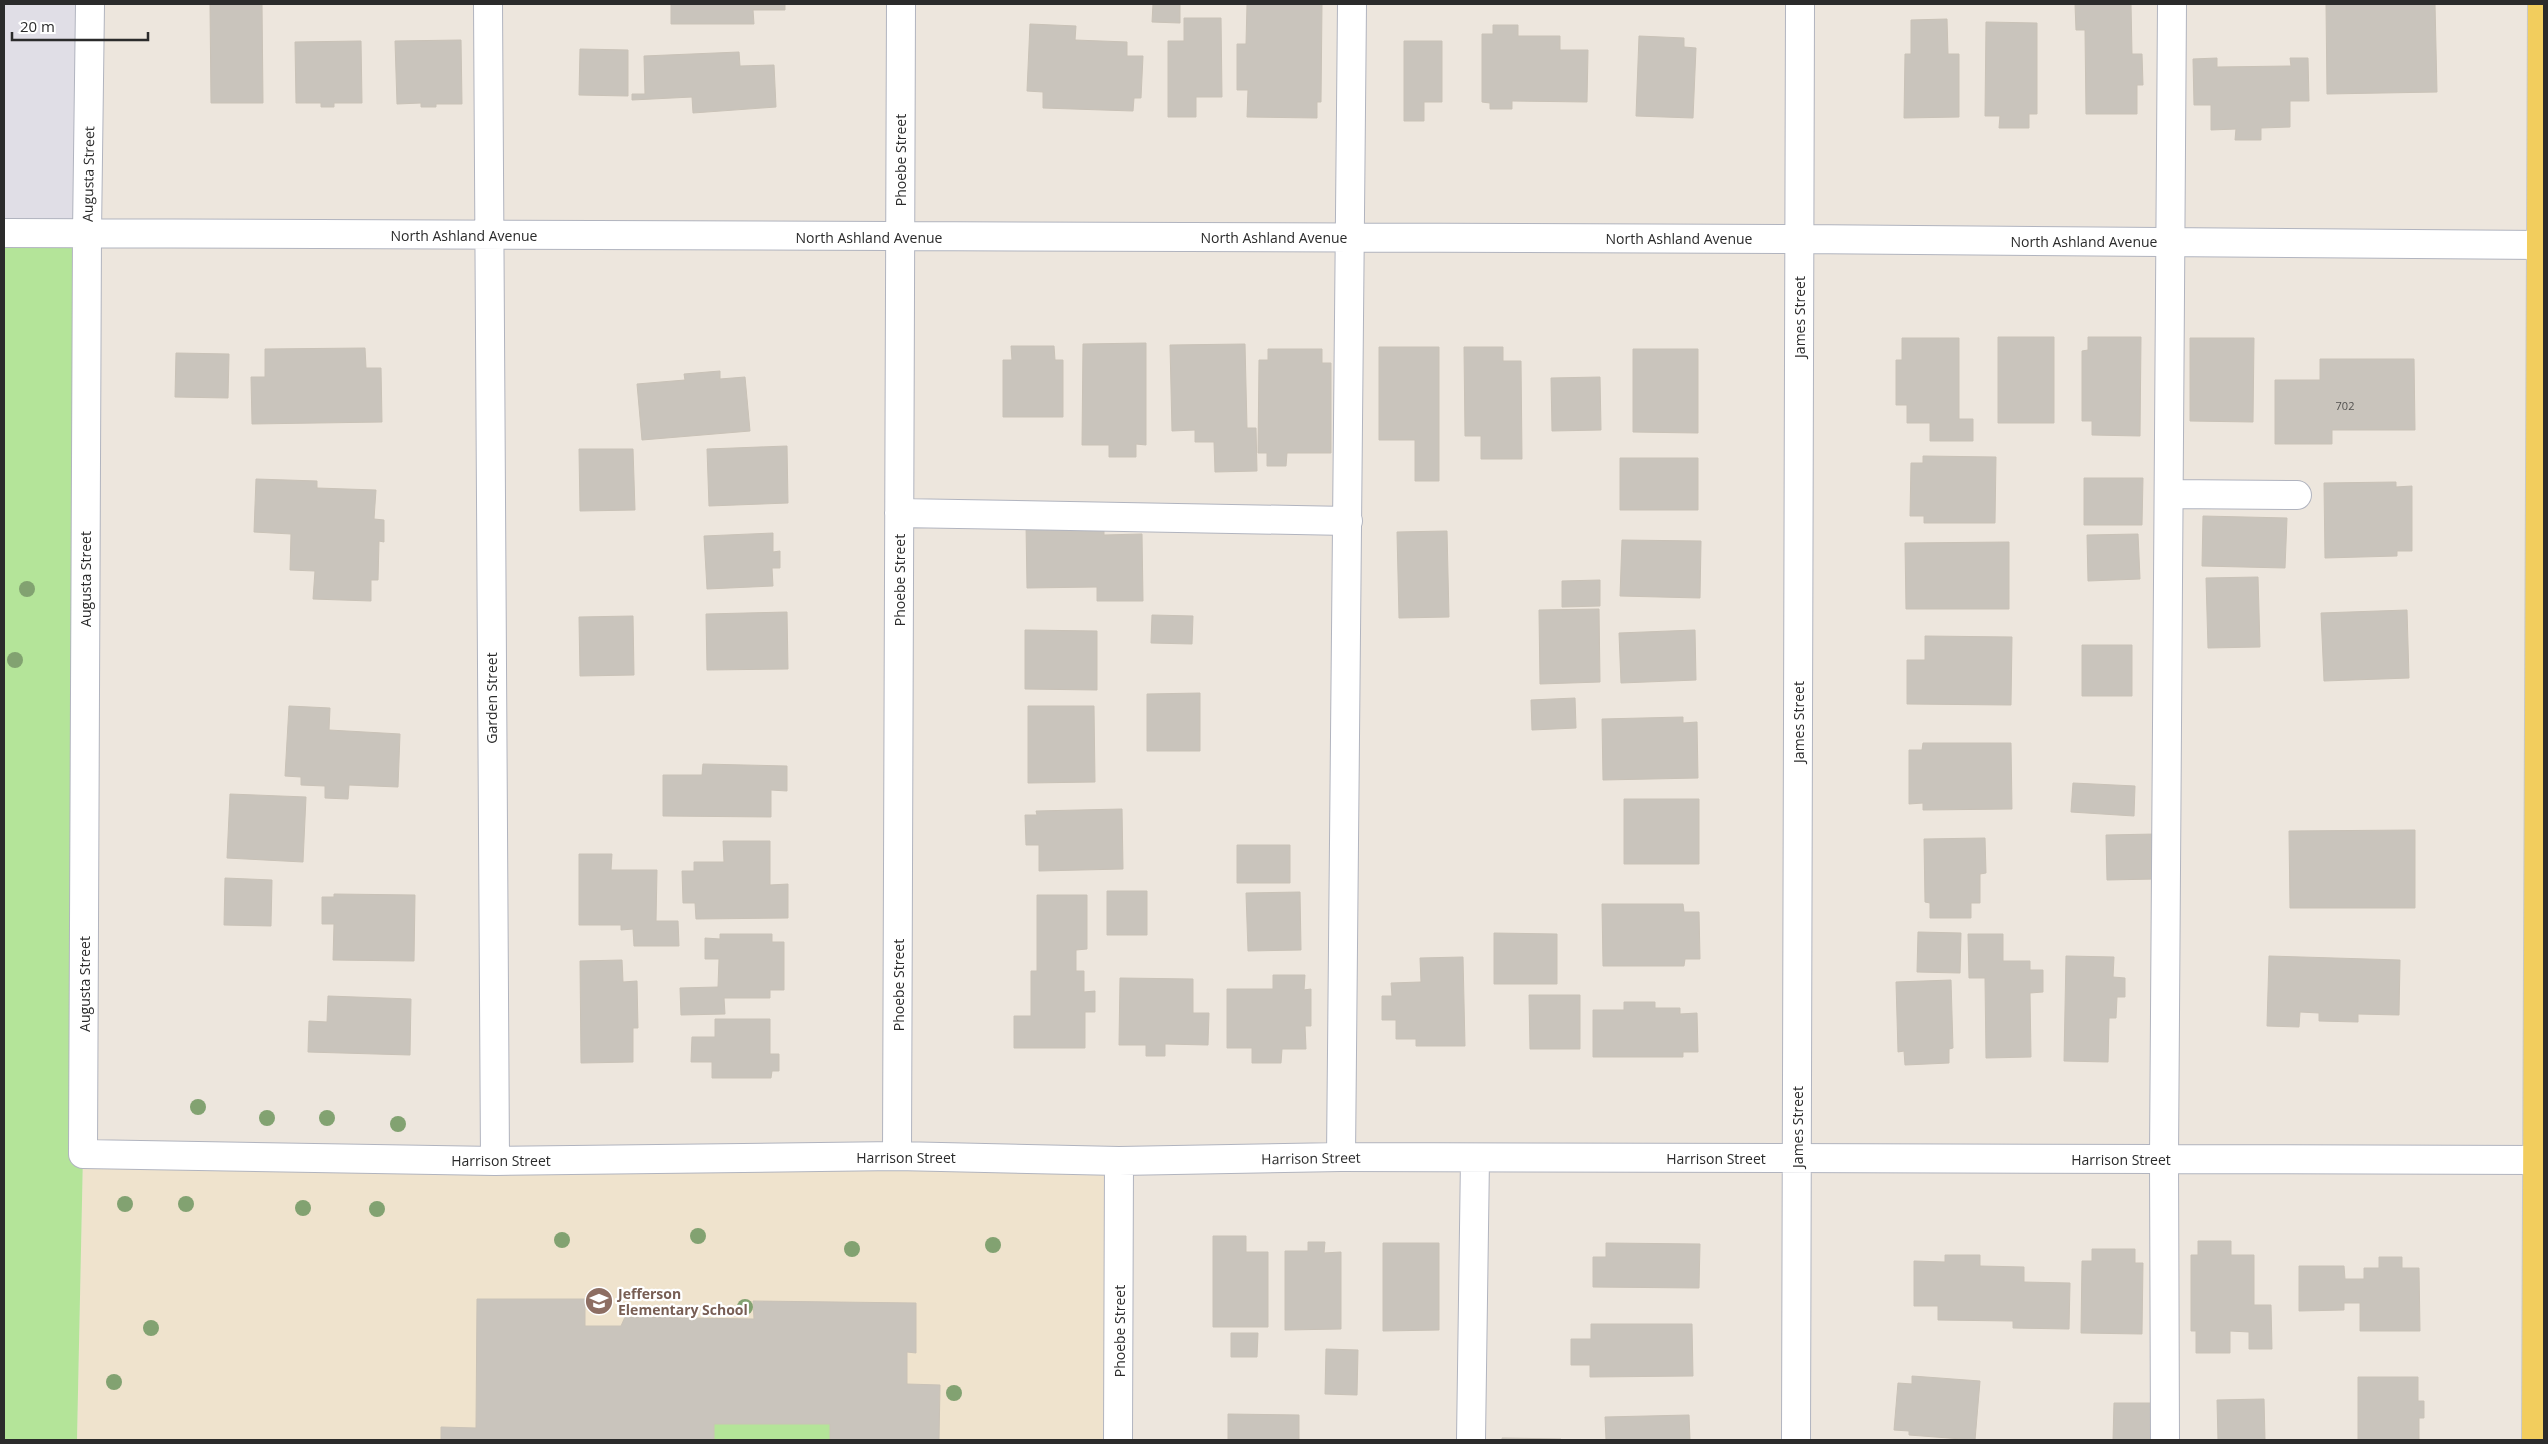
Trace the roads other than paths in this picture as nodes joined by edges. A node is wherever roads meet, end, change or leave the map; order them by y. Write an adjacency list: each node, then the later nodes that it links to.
1 (90, 4): 9 (street, Augusta Street)
2 (488, 4): 10 (street, Garden Street)
3 (901, 4): 11 (street, Phoebe Street)
4 (1352, 4): 12 (street)
5 (1800, 4): 13 (street, James Street)
6 (2172, 4): 14 (street)
7 (2542, 4): 15 (main road)
8 (4, 233): 9 (street, North Ashland Avenue)
9 (87, 233): 10 (street, North Ashland Avenue); 20 (street, Augusta Street)
10 (488, 235): 11 (street, North Ashland Avenue); 27 (street, Garden Street)
11 (900, 237): 12 (street, North Ashland Avenue); 18 (street, Phoebe Street)
12 (1351, 238): 13 (street, North Ashland Avenue); 19 (street)
13 (1799, 239): 14 (street, North Ashland Avenue); 24 (street, James Street)
14 (2172, 242): 15 (street, North Ashland Avenue); 16 (street)
15 (2543, 245): 26 (main road)
16 (2170, 494): 17 (street); 25 (street)
17 (2297, 495)
18 (899, 513): 19 (street); 21 (street, Phoebe Street)
19 (1348, 521): 22 (street)
20 (83, 1154): 27 (street, Harrison Street)
21 (897, 1156): 27 (street, Harrison Street); 28 (street, Harrison Street)
22 (1341, 1157): 23 (street, Harrison Street); 28 (street, Harrison Street)
23 (1475, 1158): 24 (street, Harrison Street); 30 (street)
24 (1797, 1158): 25 (street, Harrison Street); 31 (street, James Street)
25 (2164, 1159): 26 (street, Harrison Street); 32 (street)
26 (2538, 1160): 33 (main road)
27 (495, 1161)
28 (1119, 1161): 29 (street, Phoebe Street)
29 (1118, 1440)
30 (1471, 1440)
31 (1796, 1440)
32 (2165, 1440)
33 (2536, 1440)

